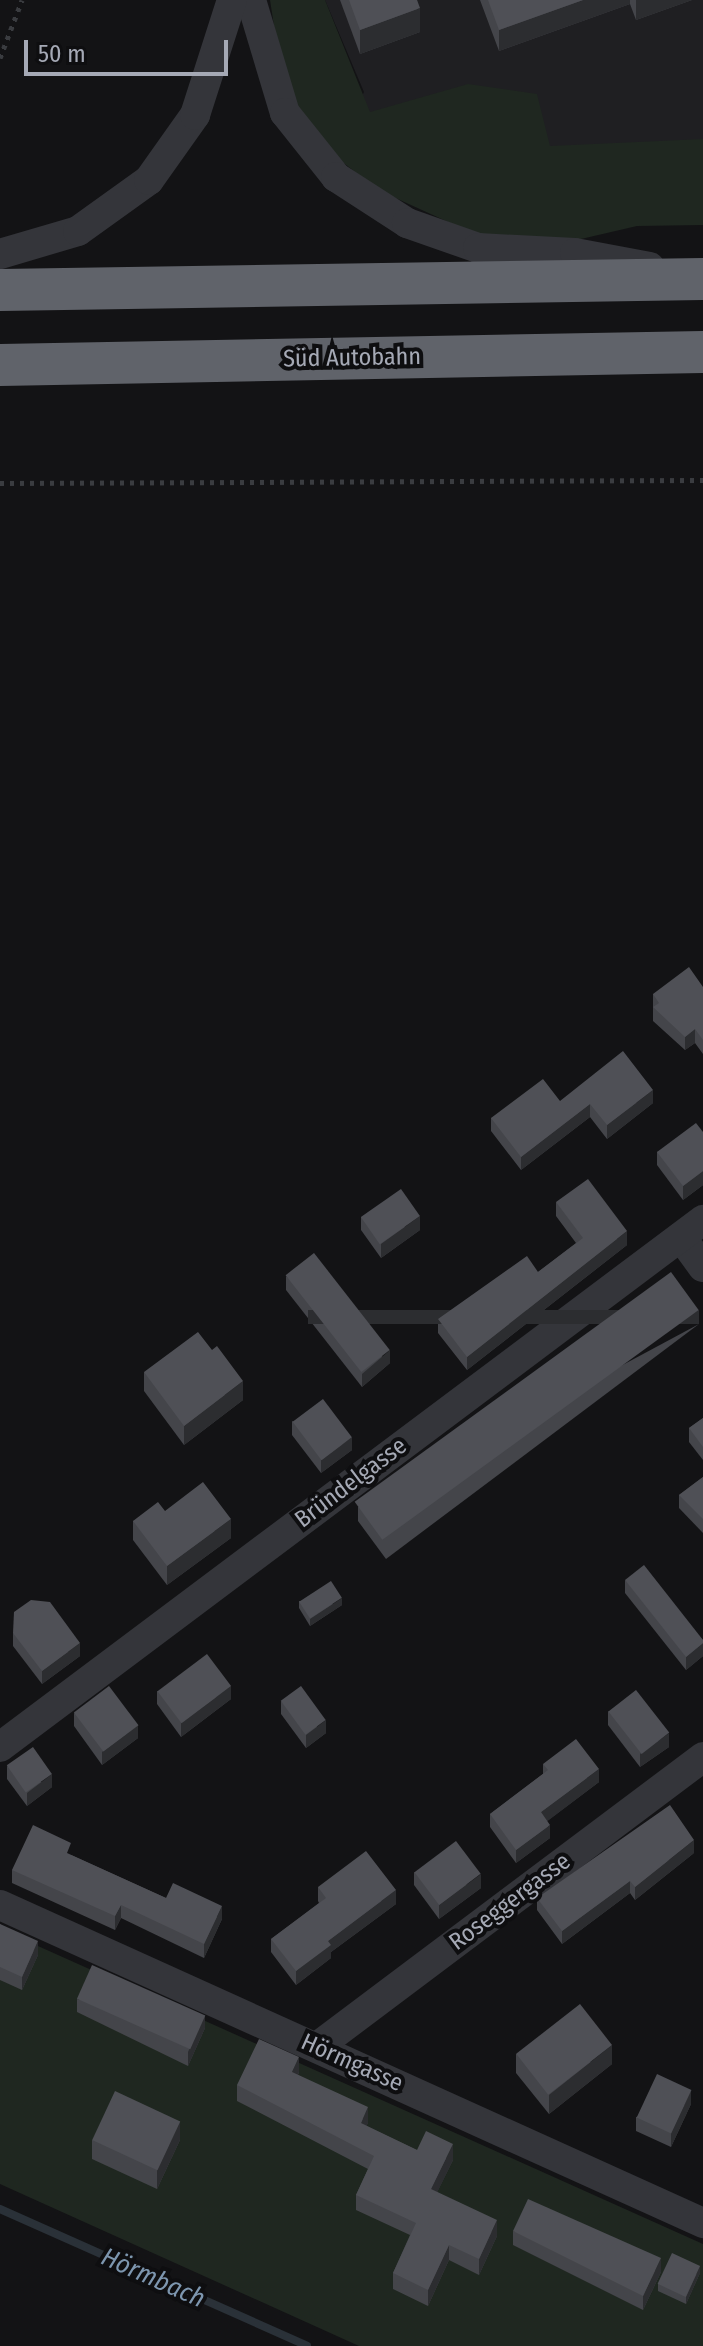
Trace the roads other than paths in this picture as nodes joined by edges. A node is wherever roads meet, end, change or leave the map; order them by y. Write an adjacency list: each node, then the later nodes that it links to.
1 (232, 0): 3 (street)
2 (251, 0): 4 (street)
3 (0, 254)
4 (703, 278): 5 (highway)
5 (0, 290)
6 (703, 352): 7 (highway, Süd Autobahn)
7 (0, 365)
8 (692, 1229): 9 (street); 10 (street, Bründelgasse)
9 (703, 1267)
10 (0, 1747)
11 (703, 1757): 13 (street, Roseggergasse)
12 (0, 1905): 13 (street, Hörmgasse)
13 (317, 2047): 14 (street, Hörmgasse)
14 (703, 2223)

